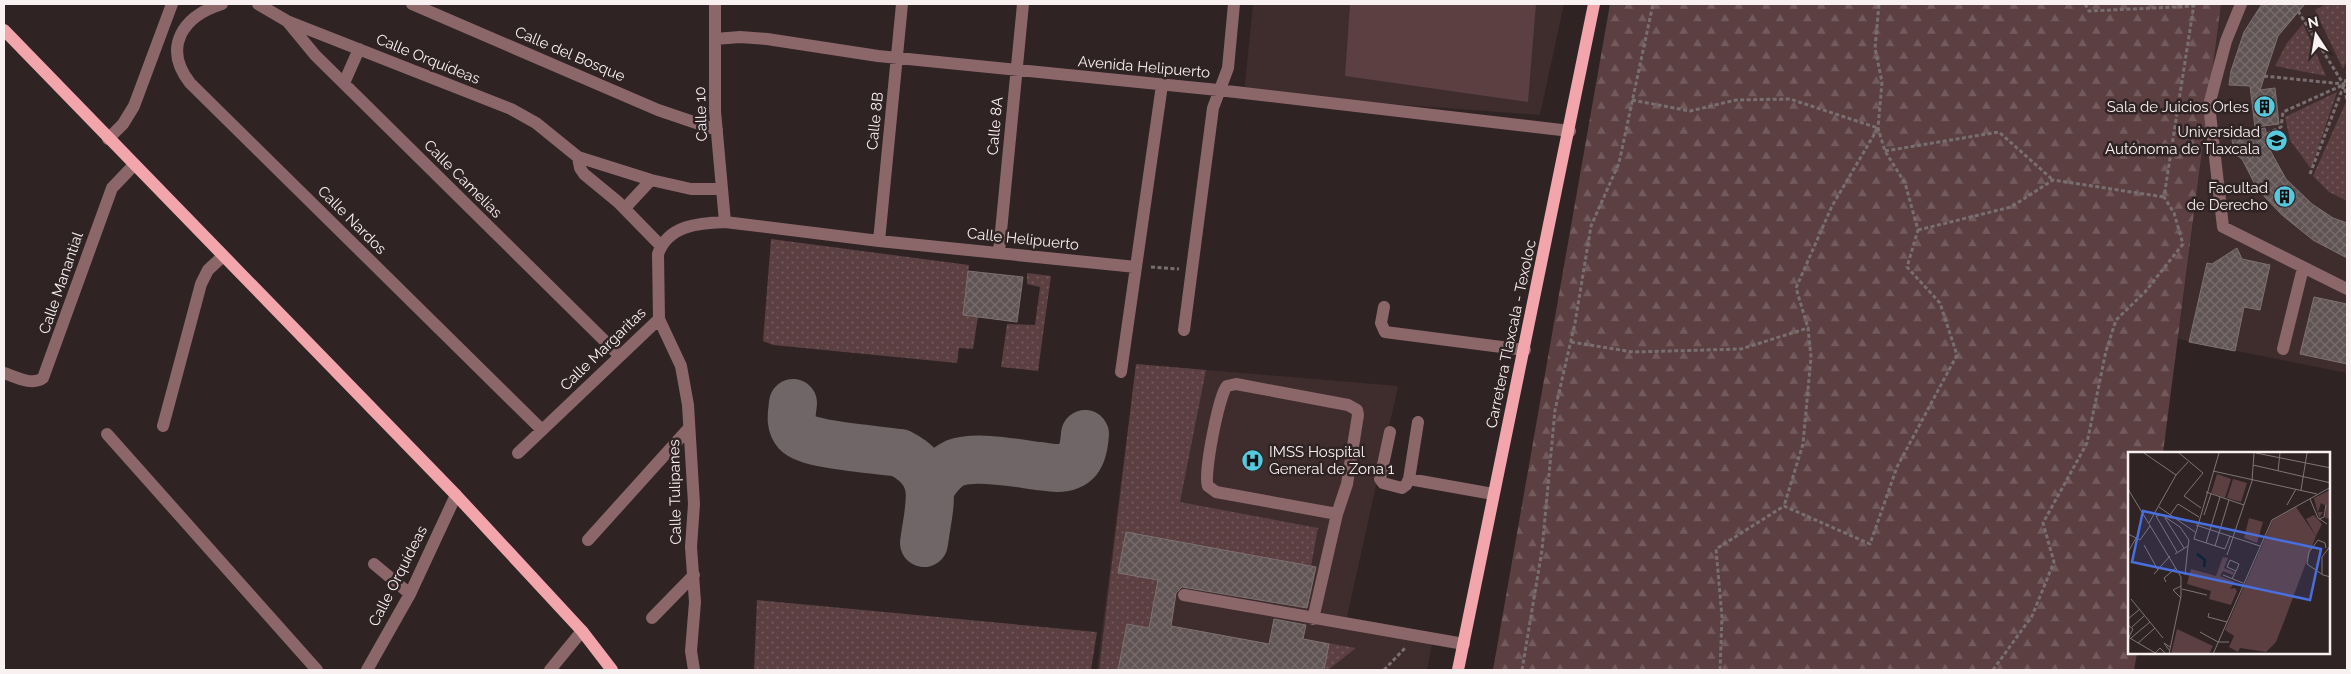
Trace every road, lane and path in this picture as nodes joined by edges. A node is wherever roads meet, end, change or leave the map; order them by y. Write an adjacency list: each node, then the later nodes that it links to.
1 (172, 4): 34 (street)
2 (222, 4): 67 (street, Calle Nardos)
3 (258, 4): 16 (street, Calle Orquídeas)
4 (412, 4): 31 (street, Calle del Bosque)
5 (715, 4): 18 (street, Calle 10)
6 (902, 4): 20 (street, Calle 8B)
7 (1023, 4): 21 (street, Calle 8A)
8 (1234, 4): 27 (street)
9 (1594, 4): 32 (main road, Carretera Tlaxcala - Texoloc)
10 (1653, 4): 28 (path)
11 (1880, 4): 30 (path)
12 (2084, 4): 14 (path)
13 (2241, 4): 51 (street)
14 (2194, 5): 42 (path)
15 (2298, 11): 25 (path)
16 (287, 21): 19 (street, Calle Orquídeas); 24 (street, Calle Camelias)
17 (4, 30): 34 (main road)
18 (714, 39): 20 (street, Avenida Helipuerto); 31 (street, Calle 10)
19 (359, 49): 24 (street); 36 (street, Calle Orquídeas)
20 (897, 58): 21 (street, Avenida Helipuerto); 46 (street, Calle 8B)
21 (1017, 71): 26 (street, Avenida Helipuerto); 48 (street, Calle 8A)
22 (2264, 76): 25 (path)
23 (2347, 77): 25 (path)
24 (344, 83): 61 (street, Calle Camelias)
25 (2344, 84): 29 (path); 33 (path); 38 (path)
26 (1162, 85): 27 (street, Avenida Helipuerto); 50 (street)
27 (1218, 90): 32 (street, Avenida Helipuerto); 52 (street)
28 (1632, 100): 30 (path); 58 (path)
29 (2347, 100)
30 (1878, 128): 35 (path); 56 (path)
31 (717, 130): 41 (street, Calle 10)
32 (1570, 131): 60 (main road, Carretera Tlaxcala - Texoloc)
33 (2267, 134)
34 (108, 139): 37 (main road)
35 (1885, 151): 40 (path); 45 (path)
36 (578, 157): 39 (street, Calle Orquídeas); 43 (street, Calle Orquídeas)
37 (134, 165): 49 (main road); 63 (street, Calle Manantial)
38 (2310, 174)
39 (651, 180): 41 (street, Calle Orquídeas); 43 (street)
40 (2053, 180): 42 (path); 45 (path)
41 (722, 189): 44 (street, Calle 10)
42 (2164, 197): 95 (path)
43 (625, 208): 47 (street, Calle Orquídeas)
44 (725, 222): 46 (street, Calle Helipuerto); 47 (street)
45 (1918, 230): 74 (path)
46 (879, 241): 48 (street, Calle Helipuerto)
47 (661, 246): 55 (street, Calle Margaritas)
48 (1000, 252): 50 (street, Calle Helipuerto)
49 (223, 256): 65 (street); 73 (main road)
50 (1136, 267): 52 (path); 62 (street)
51 (2303, 268): 53 (street); 59 (street)
52 (1192, 269): 57 (street)
53 (2347, 289)
54 (1384, 307): 60 (street)
55 (659, 319): 61 (street, Calle Margaritas); 66 (street, Calle Tulipanes)
56 (1808, 328): 58 (path); 74 (path)
57 (1184, 330)
58 (1571, 342): 93 (path)
59 (2283, 349)
60 (1525, 350): 72 (main road, Carretera Tlaxcala - Texoloc)
61 (620, 356): 67 (street, Calle Margaritas)
62 (1121, 372)
63 (4, 373)
64 (1418, 422): 71 (street)
65 (163, 426)
66 (689, 428): 76 (street); 78 (street, Calle Tulipanes)
67 (542, 430): 70 (street, Calle Margaritas)
68 (1390, 432): 71 (street)
69 (107, 434): 86 (street)
70 (518, 453)
71 (1409, 479): 72 (street)
72 (1493, 494): 85 (main road, Carretera Tlaxcala - Texoloc)
73 (456, 495): 79 (street, Calle Orquídeas); 83 (main road)
74 (1784, 506): 94 (path)
75 (1337, 514): 75 (street); 82 (street)
76 (588, 540)
77 (374, 564): 79 (street)
78 (694, 576): 81 (street); 90 (street, Calle Tulipanes)
79 (410, 594): 87 (street, Calle Orquídeas)
80 (1184, 595): 82 (street)
81 (652, 618)
82 (1313, 619): 84 (street)
83 (582, 631): 88 (street); 89 (main road)
84 (1417, 636): 85 (street); 91 (path)
85 (1464, 644): 92 (main road, Carretera Tlaxcala - Texoloc)
86 (316, 670)
87 (367, 670)
88 (550, 670)
89 (612, 670)
90 (694, 670)
91 (1384, 670)
92 (1458, 670)
93 (1522, 670)
94 (1720, 670)
95 (1993, 670)

